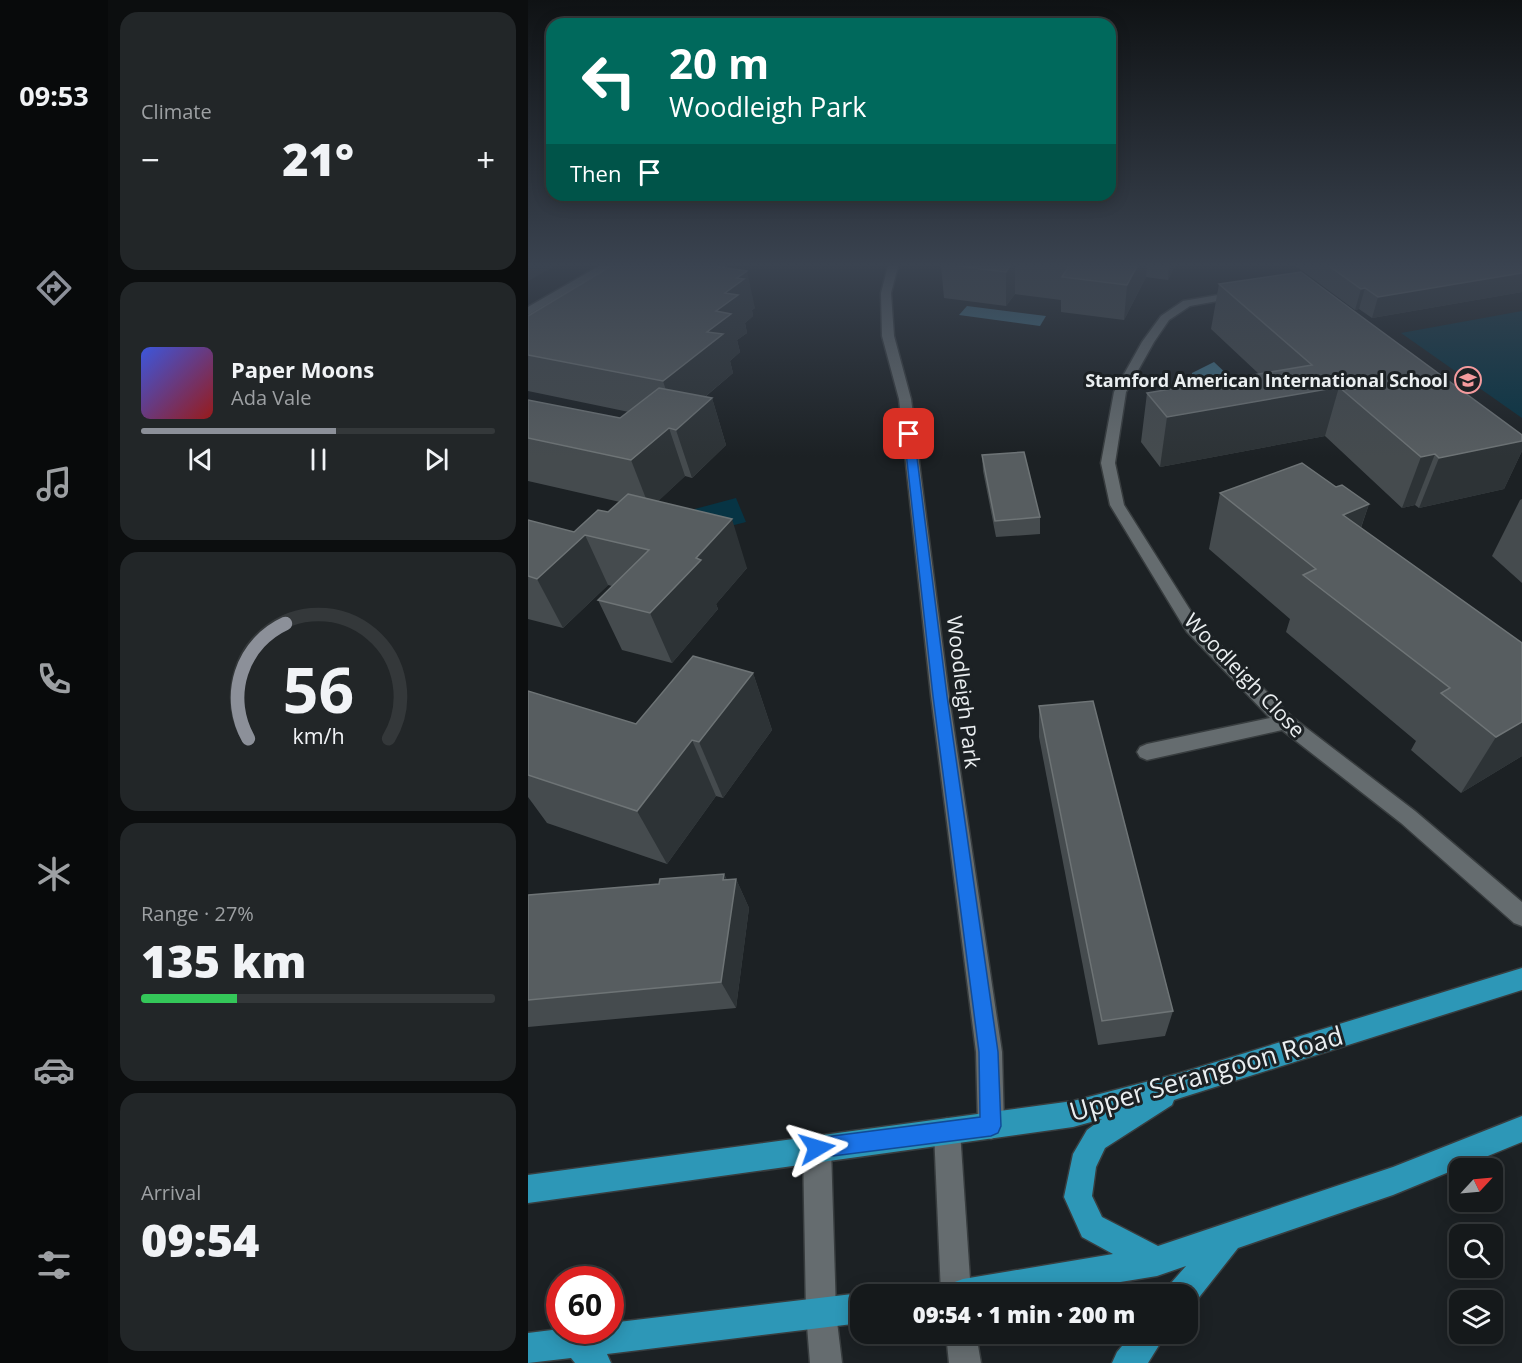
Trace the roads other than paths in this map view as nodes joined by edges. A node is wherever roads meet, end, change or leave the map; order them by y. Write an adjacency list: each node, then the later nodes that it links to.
1 (888, 330): 8 (street, Woodleigh Park)
2 (1158, 330): 3 (street, Woodleigh Close)
3 (1285, 722): 4 (street); 5 (street, Woodleigh Close)
4 (1147, 752)
5 (1522, 916)
6 (1522, 979): 7 (main road, Upper Serangoon Road)
7 (1180, 1086): 8 (main road, Upper Serangoon Road); 14 (main road)
8 (991, 1126): 10 (main road, Upper Serangoon Road)
9 (1522, 1129): 13 (main road)
10 (947, 1131): 11 (main road, Upper Serangoon Road); 15 (street)
11 (817, 1148): 12 (main road, Upper Serangoon Road); 19 (street)
12 (528, 1189)
13 (1230, 1235): 14 (main road); 17 (main road)
14 (1157, 1261): 16 (main road)
15 (955, 1284)
16 (1022, 1284)
17 (1190, 1284)
18 (850, 1309): 19 (main road)
19 (821, 1312): 23 (main road); 24 (street)
20 (962, 1344): 25 (street)
21 (1143, 1344): 26 (main road)
22 (528, 1348): 23 (main road)
23 (586, 1353)
24 (826, 1363)
25 (965, 1363)
26 (1128, 1363)

